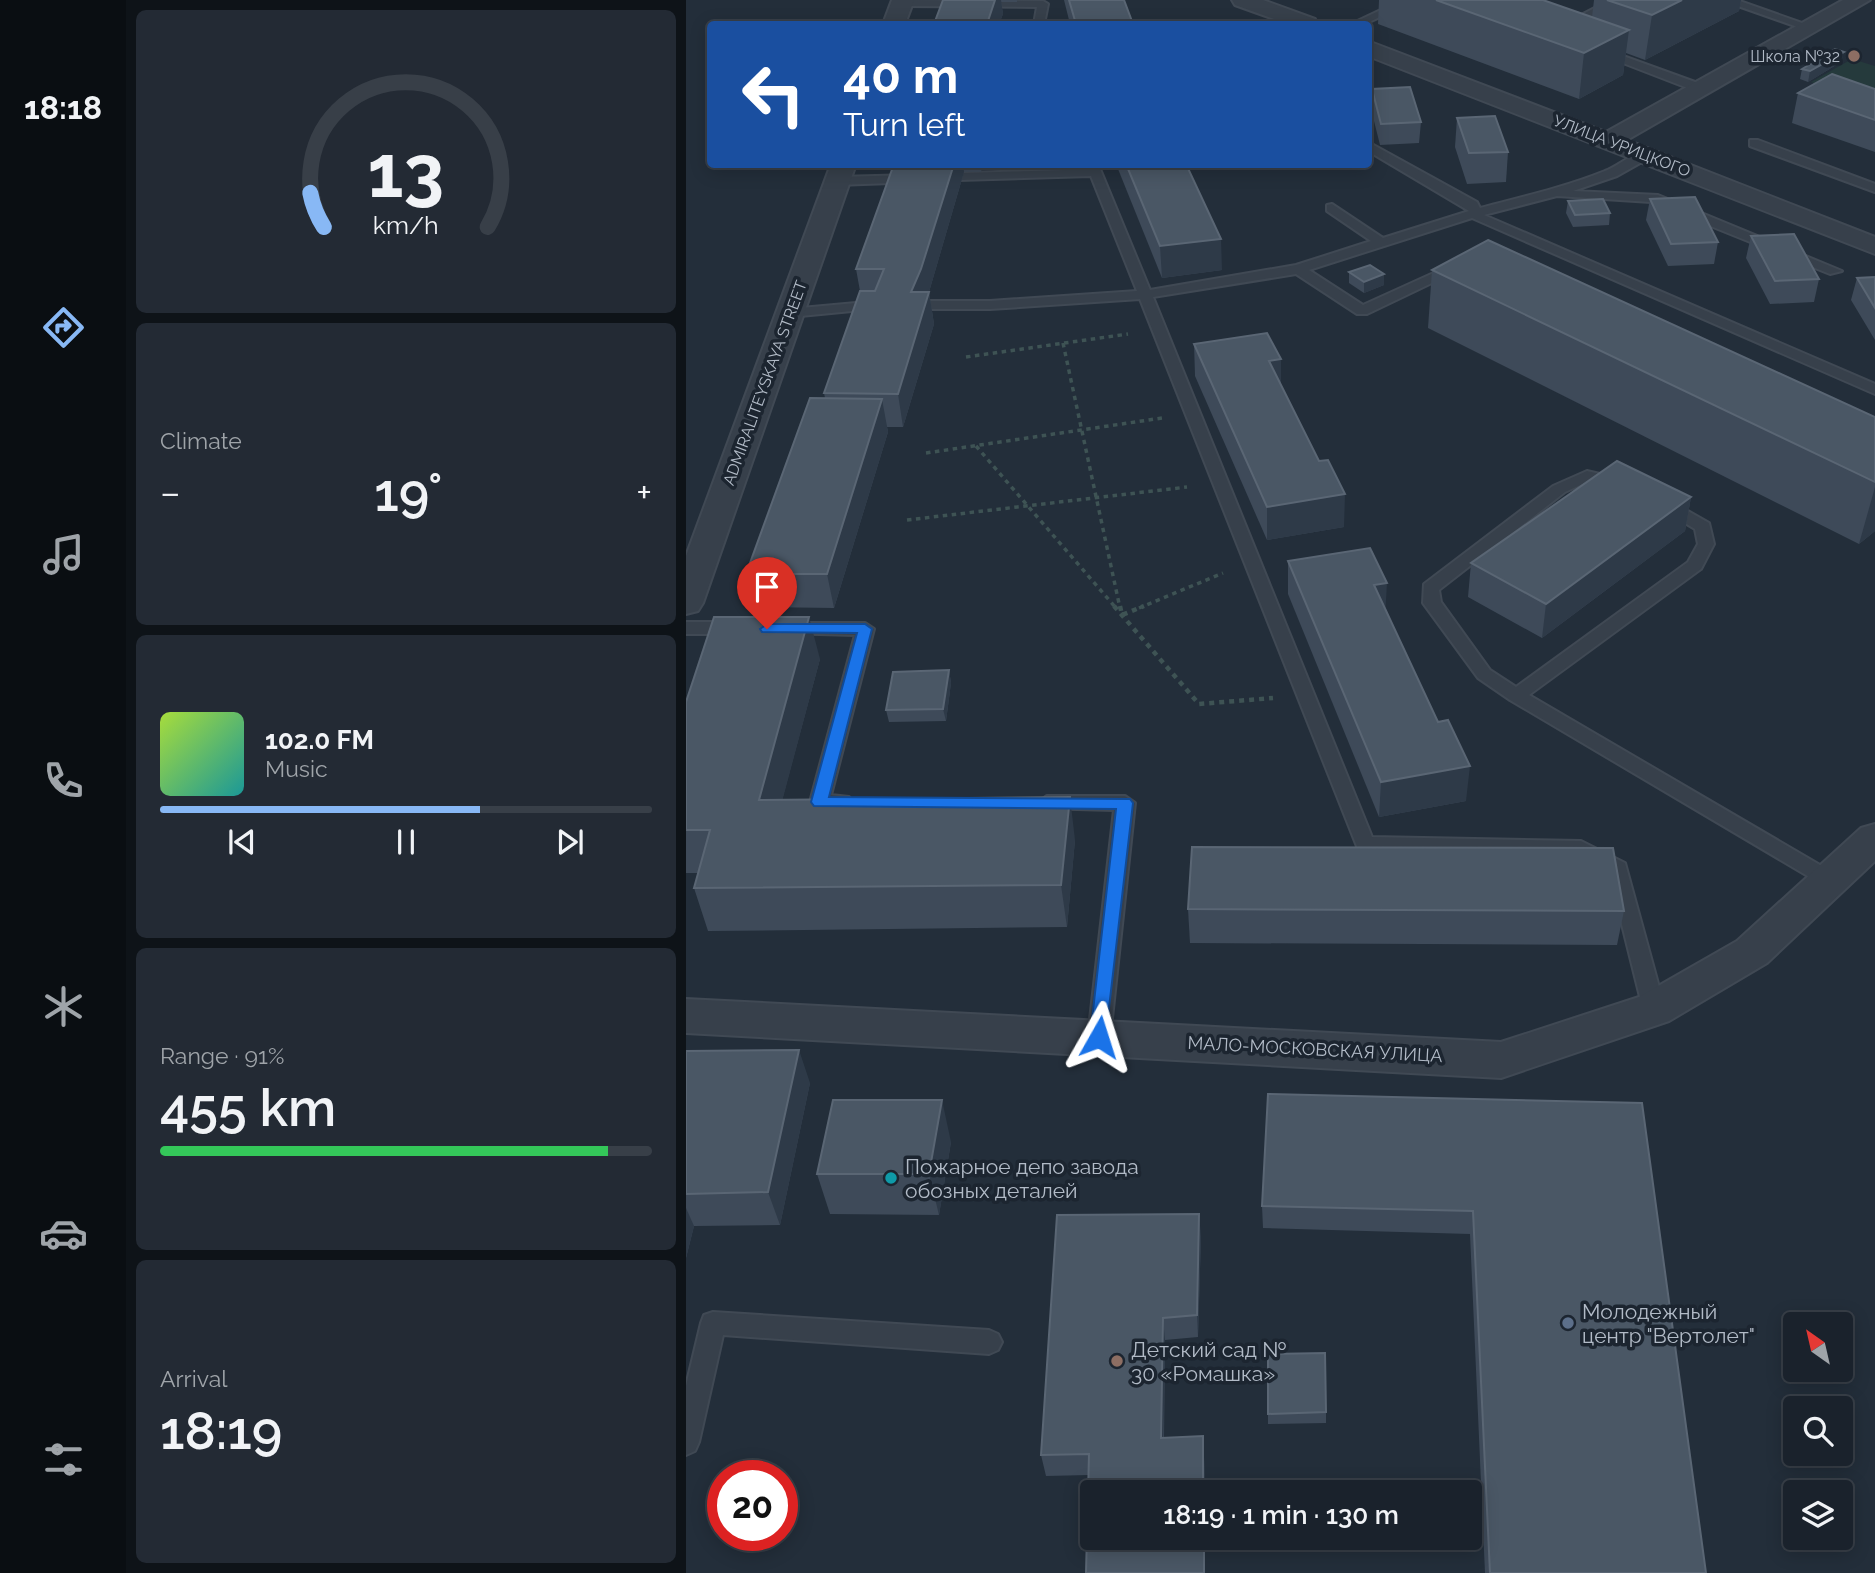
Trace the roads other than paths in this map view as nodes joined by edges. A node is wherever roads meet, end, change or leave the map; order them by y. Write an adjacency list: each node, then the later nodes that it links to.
1 (1243, 0): 9 (street)
2 (1411, 0): 10 (lane)
3 (1619, 0): 12 (lane)
4 (1726, 0): 11 (lane)
5 (1860, 0): 11 (street)
6 (902, 2): 7 (street); 8 (lane)
7 (895, 21)
8 (1040, 21)
9 (1299, 21)
10 (1364, 21)
11 (1810, 28): 15 (street)
12 (1564, 37)
13 (1588, 47): 15 (lane)
14 (1372, 50): 16 (street, УЛИЦА УРИЦКОГО)
15 (1702, 89): 16 (street)
16 (1608, 141): 19 (street, УЛИЦА УРИЦКОГО)
17 (1754, 143): 23 (lane)
18 (1372, 148): 26 (lane)
19 (1646, 155): 24 (lane); 28 (street, УЛИЦА УРИЦКОГО)
20 (841, 173): 22 (lane); 35 (street, ADMIRALITEYSKAYA STREET)
21 (964, 177): 32 (lane)
22 (923, 178)
23 (1875, 188)
24 (1551, 194): 26 (lane); 31 (lane)
25 (1332, 208): 27 (lane)
26 (1478, 212): 27 (lane); 36 (lane)
27 (1381, 242): 30 (lane)
28 (1875, 246)
29 (1466, 264): 30 (lane)
30 (1298, 269): 32 (lane)
31 (1835, 271)
32 (1143, 295): 34 (lane); 44 (lane)
33 (878, 304): 35 (lane)
34 (926, 305)
35 (790, 313): 37 (street, ADMIRALITEYSKAYA STREET)
36 (1875, 389)
37 (686, 603)
38 (686, 628): 40 (lane)
39 (1516, 696): 39 (lane); 43 (lane)
40 (861, 803)
41 (1027, 803): 46 (lane)
42 (1875, 838): 43 (street, МАЛО-МОСКОВСКАЯ УЛИЦА)
43 (1830, 880): 44 (street, МАЛО-МОСКОВСКАЯ УЛИЦА)
44 (1654, 1009): 46 (street, МАЛО-МОСКОВСКАЯ УЛИЦА)
45 (686, 1016): 46 (street, МАЛО-МОСКОВСКАЯ УЛИЦА)
46 (1099, 1037)
47 (989, 1342): 48 (lane)
48 (686, 1442)

